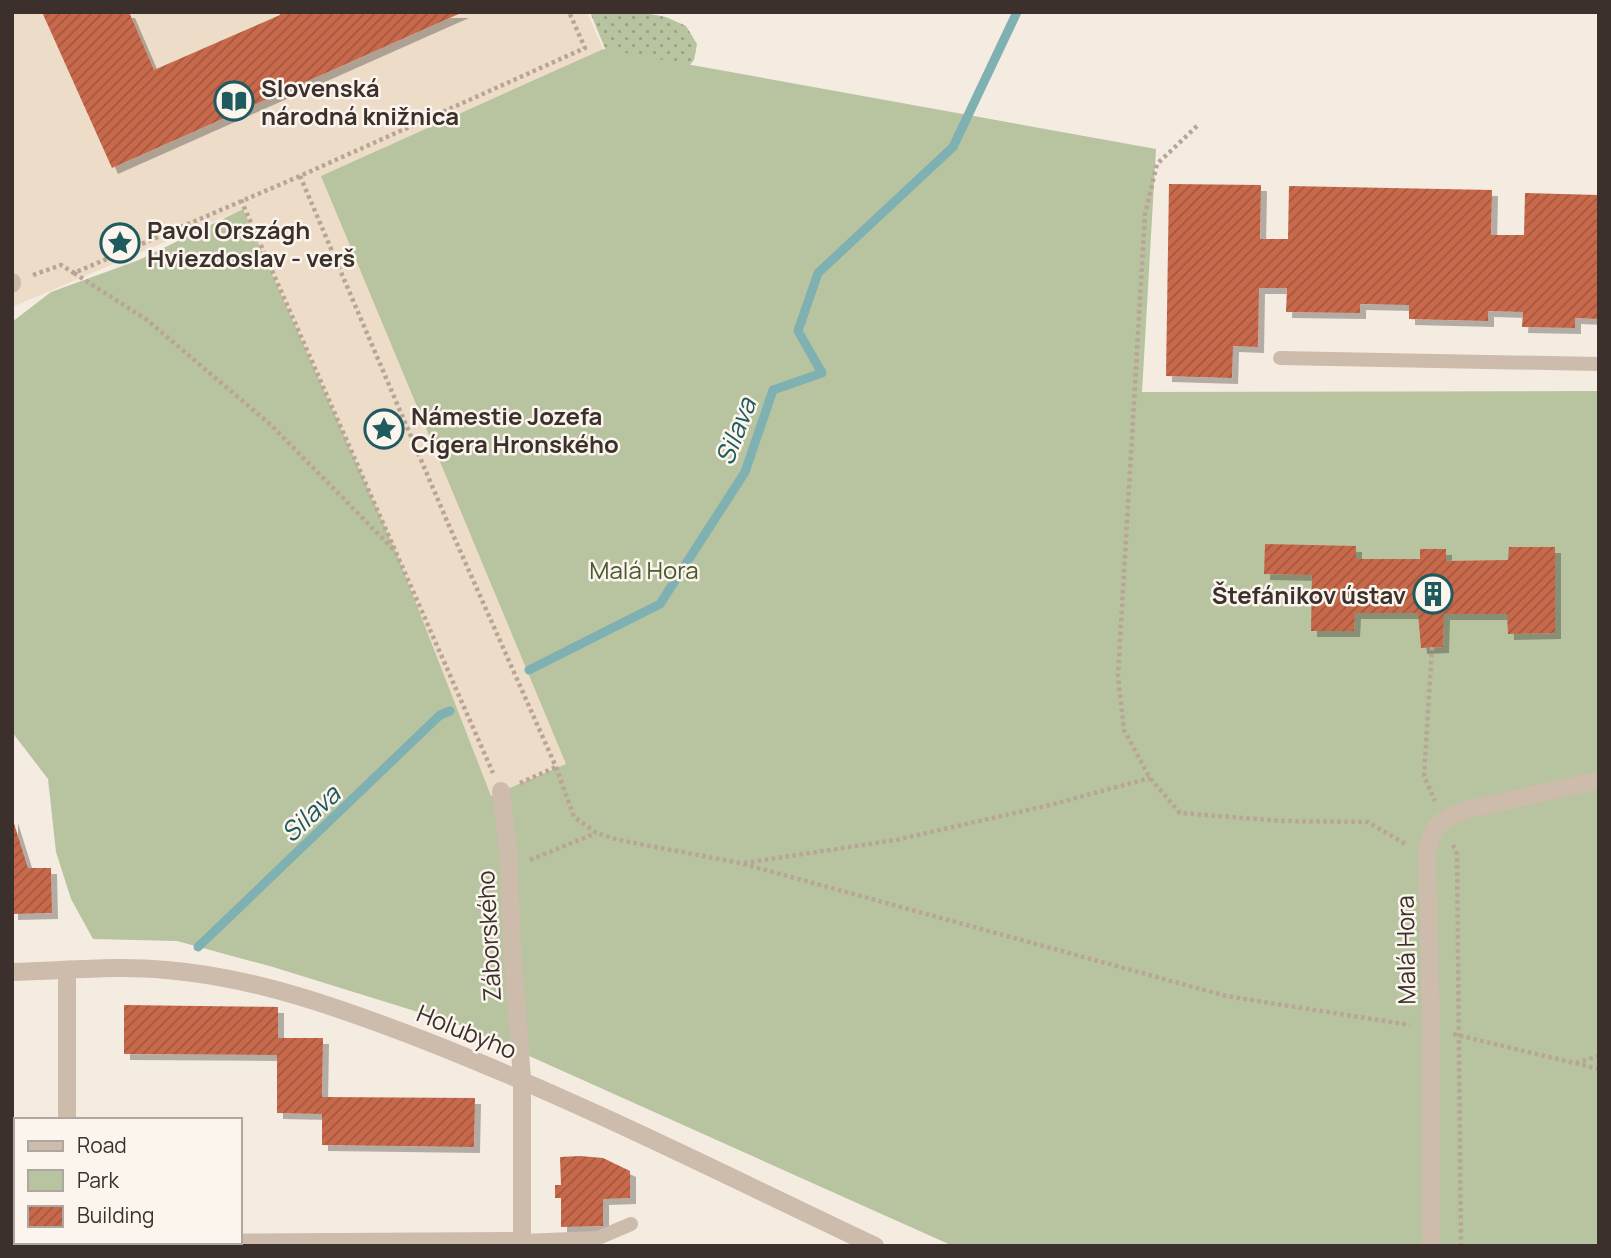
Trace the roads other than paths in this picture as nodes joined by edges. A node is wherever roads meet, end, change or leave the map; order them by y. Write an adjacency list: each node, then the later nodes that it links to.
1 (1280, 358): 2 (lane)
2 (1599, 364)
3 (1599, 780): 15 (street, Malá Hora)
4 (501, 791): 7 (street, Záborského)
5 (67, 971): 6 (street, Holubyho); 7 (street, Holubyho); 8 (street)
6 (12, 972)
7 (522, 1079): 10 (street, Záborského); 14 (street, Holubyho)
8 (67, 1118)
9 (631, 1224): 10 (lane)
10 (522, 1243): 13 (street)
11 (12, 1244): 12 (street)
12 (67, 1244)
13 (242, 1244)
14 (875, 1246)
15 (1431, 1246)

